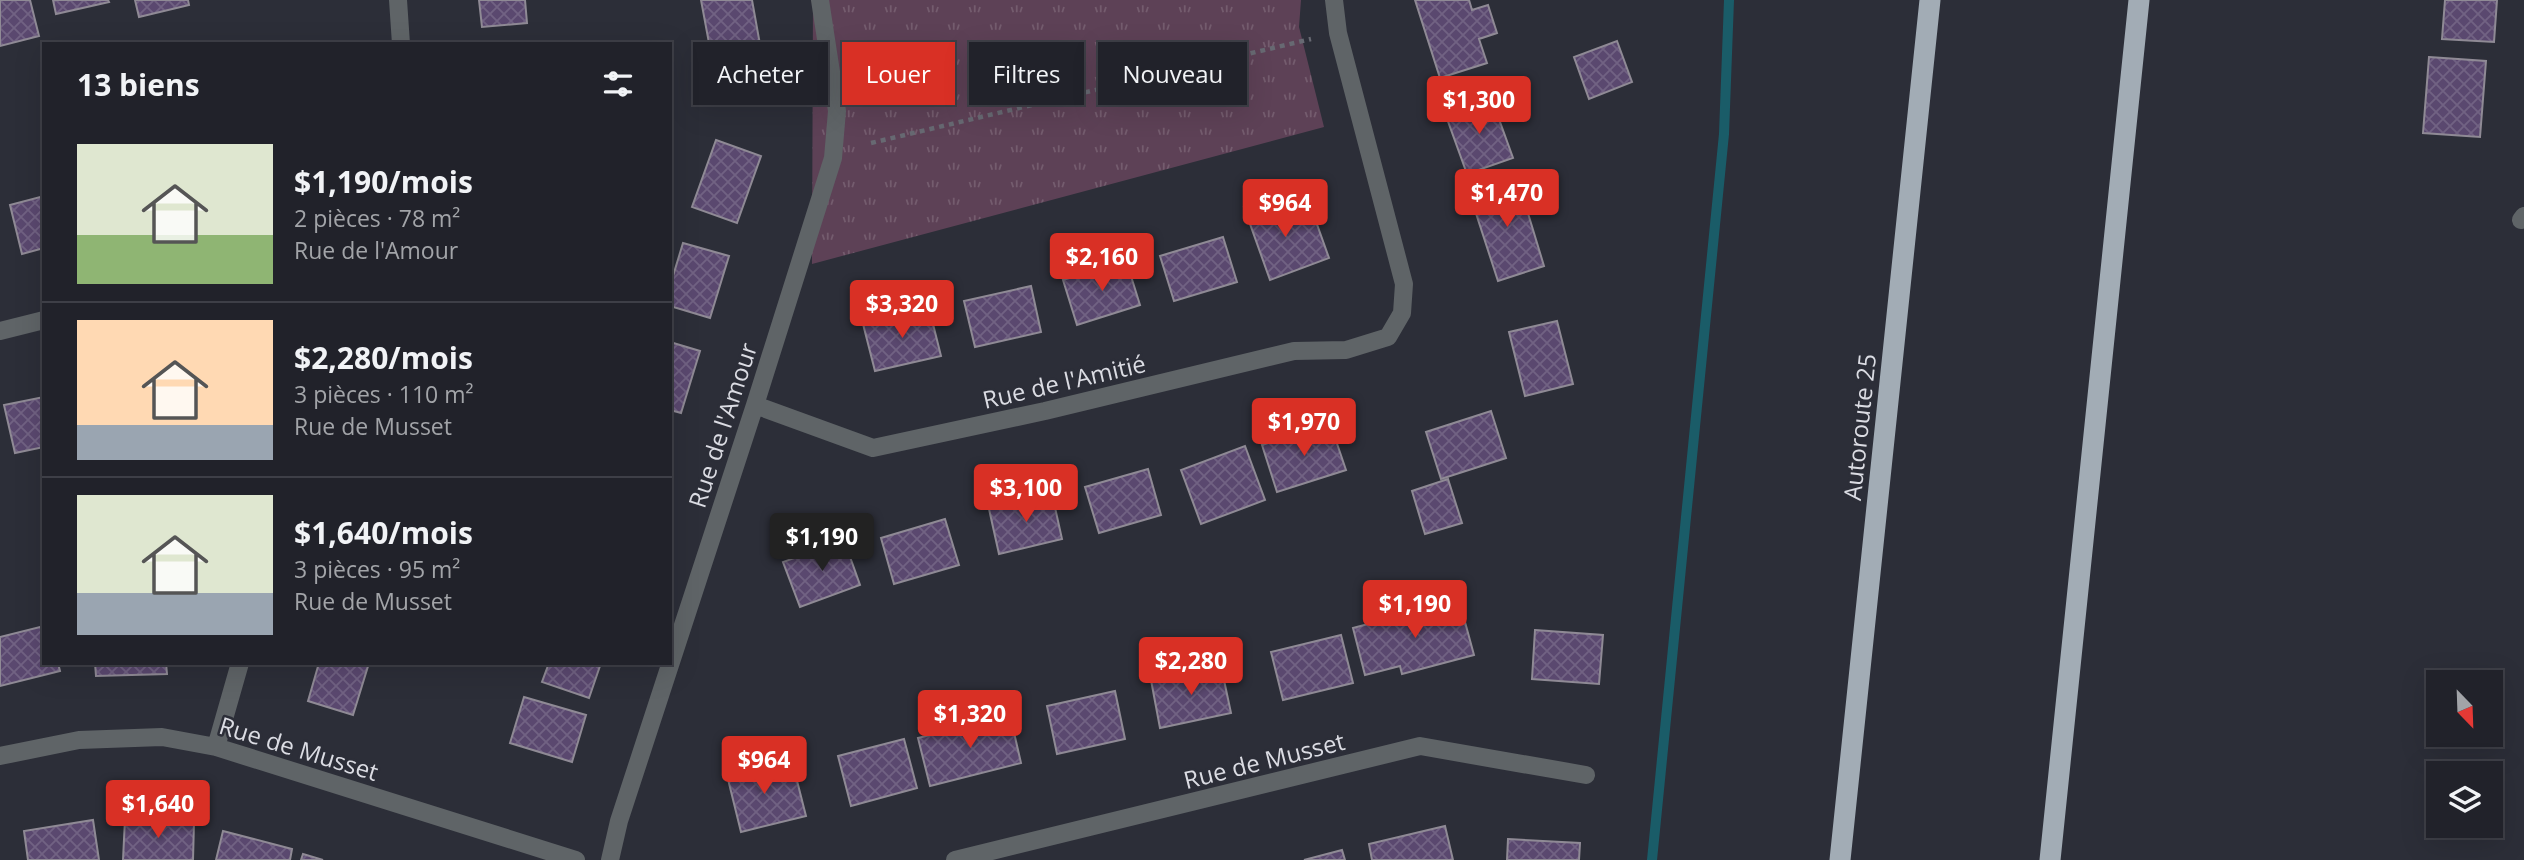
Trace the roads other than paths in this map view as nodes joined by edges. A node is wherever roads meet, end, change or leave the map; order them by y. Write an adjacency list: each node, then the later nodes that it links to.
1 (398, 0): 6 (street)
2 (820, 0): 9 (street, Rue de l'Amour)
3 (1334, 0): 9 (street, Rue de l'Amitié)
4 (1930, 0): 19 (highway, Autoroute 25)
5 (2139, 0): 20 (highway)
6 (401, 42)
7 (42, 320): 8 (street)
8 (0, 331)
9 (755, 405): 10 (street, Rue de l'Amour)
10 (672, 659)
11 (239, 665): 13 (street)
12 (670, 665): 17 (street, Rue de l'Amour)
13 (216, 747): 14 (street, Rue de Musset); 16 (street, Rue de Musset)
14 (0, 756)
15 (1586, 775): 18 (street, Rue de Musset)
16 (576, 860)
17 (610, 860)
18 (955, 860)
19 (1840, 860)
20 (2050, 860)

